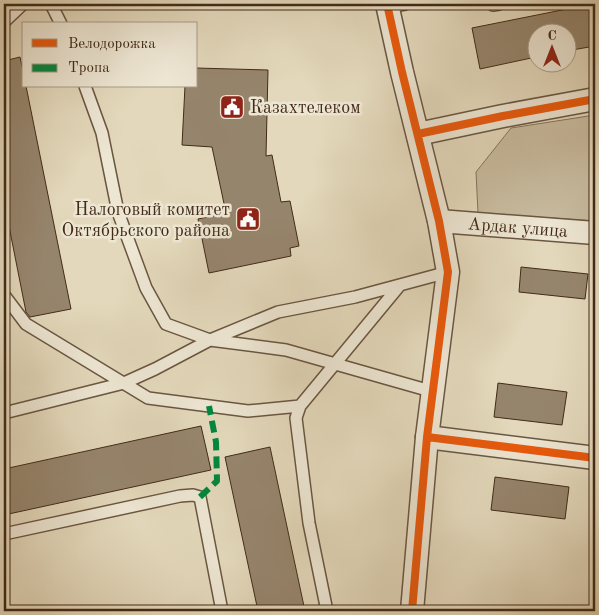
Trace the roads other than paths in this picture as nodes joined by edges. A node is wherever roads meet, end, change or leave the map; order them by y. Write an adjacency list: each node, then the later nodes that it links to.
1 (23, 4): 6 (lane)
2 (51, 4): 7 (lane)
3 (493, 4): 4 (lane)
4 (499, 4)
5 (393, 5): 10 (street)
6 (4, 22)
7 (60, 22)
8 (86, 88): 16 (lane)
9 (595, 99): 10 (street)
10 (418, 134): 11 (street)
11 (439, 221): 12 (street, Ардак улица); 13 (street)
12 (595, 233)
13 (448, 272): 14 (lane); 19 (street)
14 (400, 285): 16 (lane); 17 (lane)
15 (4, 295): 18 (lane)
16 (210, 340): 17 (lane); 18 (lane)
17 (335, 364): 19 (lane); 20 (lane)
18 (124, 383): 20 (lane); 21 (lane)
19 (434, 392): 22 (street)
20 (300, 406): 26 (lane)
21 (4, 414)
22 (427, 437): 23 (street); 27 (street)
23 (595, 458)
24 (4, 534): 25 (lane)
25 (222, 611)
26 (327, 611)
27 (412, 611)

